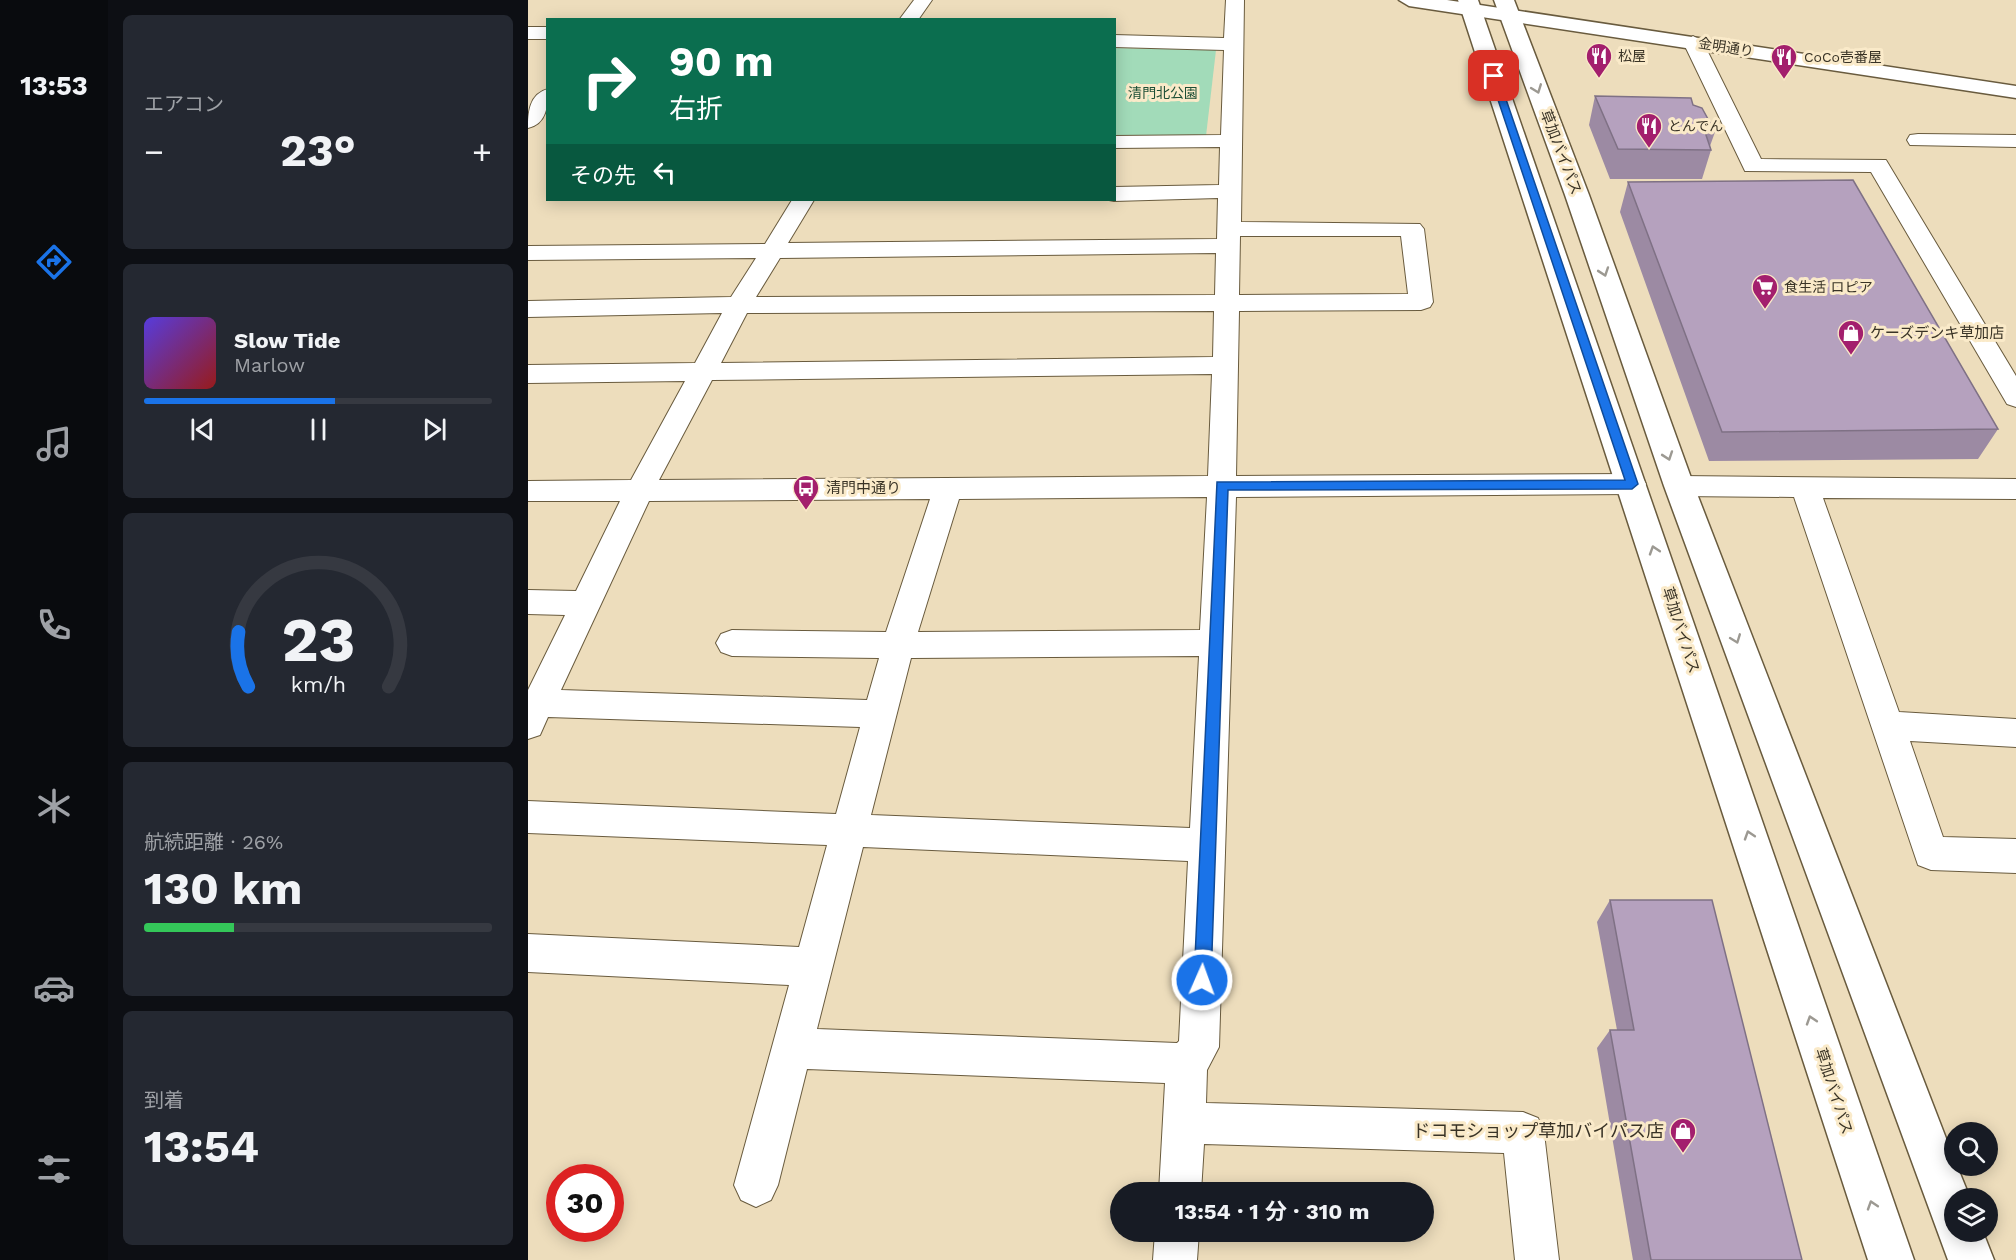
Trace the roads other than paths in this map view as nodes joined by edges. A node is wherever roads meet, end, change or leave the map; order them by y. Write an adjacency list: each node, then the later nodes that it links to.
1 (923, 0): 6 (street)
2 (1235, 0): 11 (street)
3 (1409, 0): 4 (main road, 金明通り)
4 (1469, 4): 5 (main road, 金明通り); 34 (main road, 草加バイパス)
5 (1506, 7): 10 (main road, 金明通り); 36 (main road, 草加バイパス, one-way to 36)
6 (910, 18)
7 (528, 33): 8 (street)
8 (546, 33)
9 (1116, 42): 11 (street)
10 (1693, 42): 14 (main road, 金明通り); 33 (street)
11 (1233, 45): 18 (street)
12 (528, 87): 13 (street)
13 (546, 87)
14 (2016, 92)
15 (546, 98): 16 (street)
16 (528, 123)
17 (1918, 140): 19 (street)
18 (1230, 141): 20 (street); 21 (street)
19 (2016, 141)
20 (1116, 142)
21 (1228, 191): 22 (street); 24 (street)
22 (1116, 194)
23 (802, 201): 25 (street)
24 (1227, 237): 25 (street); 27 (street); 27 (street)
25 (774, 249): 26 (street); 28 (street)
26 (528, 253)
27 (1226, 304): 28 (street); 30 (street)
28 (739, 305): 29 (street); 31 (street)
29 (528, 309)
30 (1224, 365): 31 (street); 35 (street)
31 (705, 370): 32 (street); 38 (street)
32 (528, 374)
33 (2016, 398)
34 (1632, 484): 35 (street); 67 (main road, 草加バイパス, one-way to 34)
35 (1222, 486): 39 (street); 45 (street)
36 (1679, 486): 37 (street); 62 (main road, 草加バイパス, one-way to 62)
37 (1805, 488): 40 (street); 49 (street)
38 (640, 489): 39 (street); 41 (street); 43 (street)
39 (948, 489): 46 (street)
40 (2016, 489)
41 (528, 491)
42 (528, 602): 43 (street)
43 (585, 603): 47 (street)
44 (732, 643): 46 (street)
45 (1216, 643): 46 (street); 53 (street)
46 (898, 645): 48 (street)
47 (533, 714): 48 (street)
48 (880, 714): 52 (street)
49 (1888, 726): 50 (street); 54 (street)
50 (2016, 733)
51 (528, 817): 52 (street)
52 (850, 831): 53 (street); 56 (street)
53 (1208, 845): 58 (street)
54 (2016, 856)
55 (528, 953): 56 (street)
56 (815, 967): 57 (street)
57 (792, 1048): 58 (street); 61 (street)
58 (1187, 1064): 59 (street)
59 (1185, 1123): 60 (street); 66 (street)
60 (1181, 1182)
61 (756, 1185)
62 (1944, 1190)
63 (1176, 1242): 65 (street)
64 (1964, 1242): 68 (main road)
65 (1175, 1260)
66 (1537, 1260)
67 (1891, 1260)
68 (1971, 1260)

